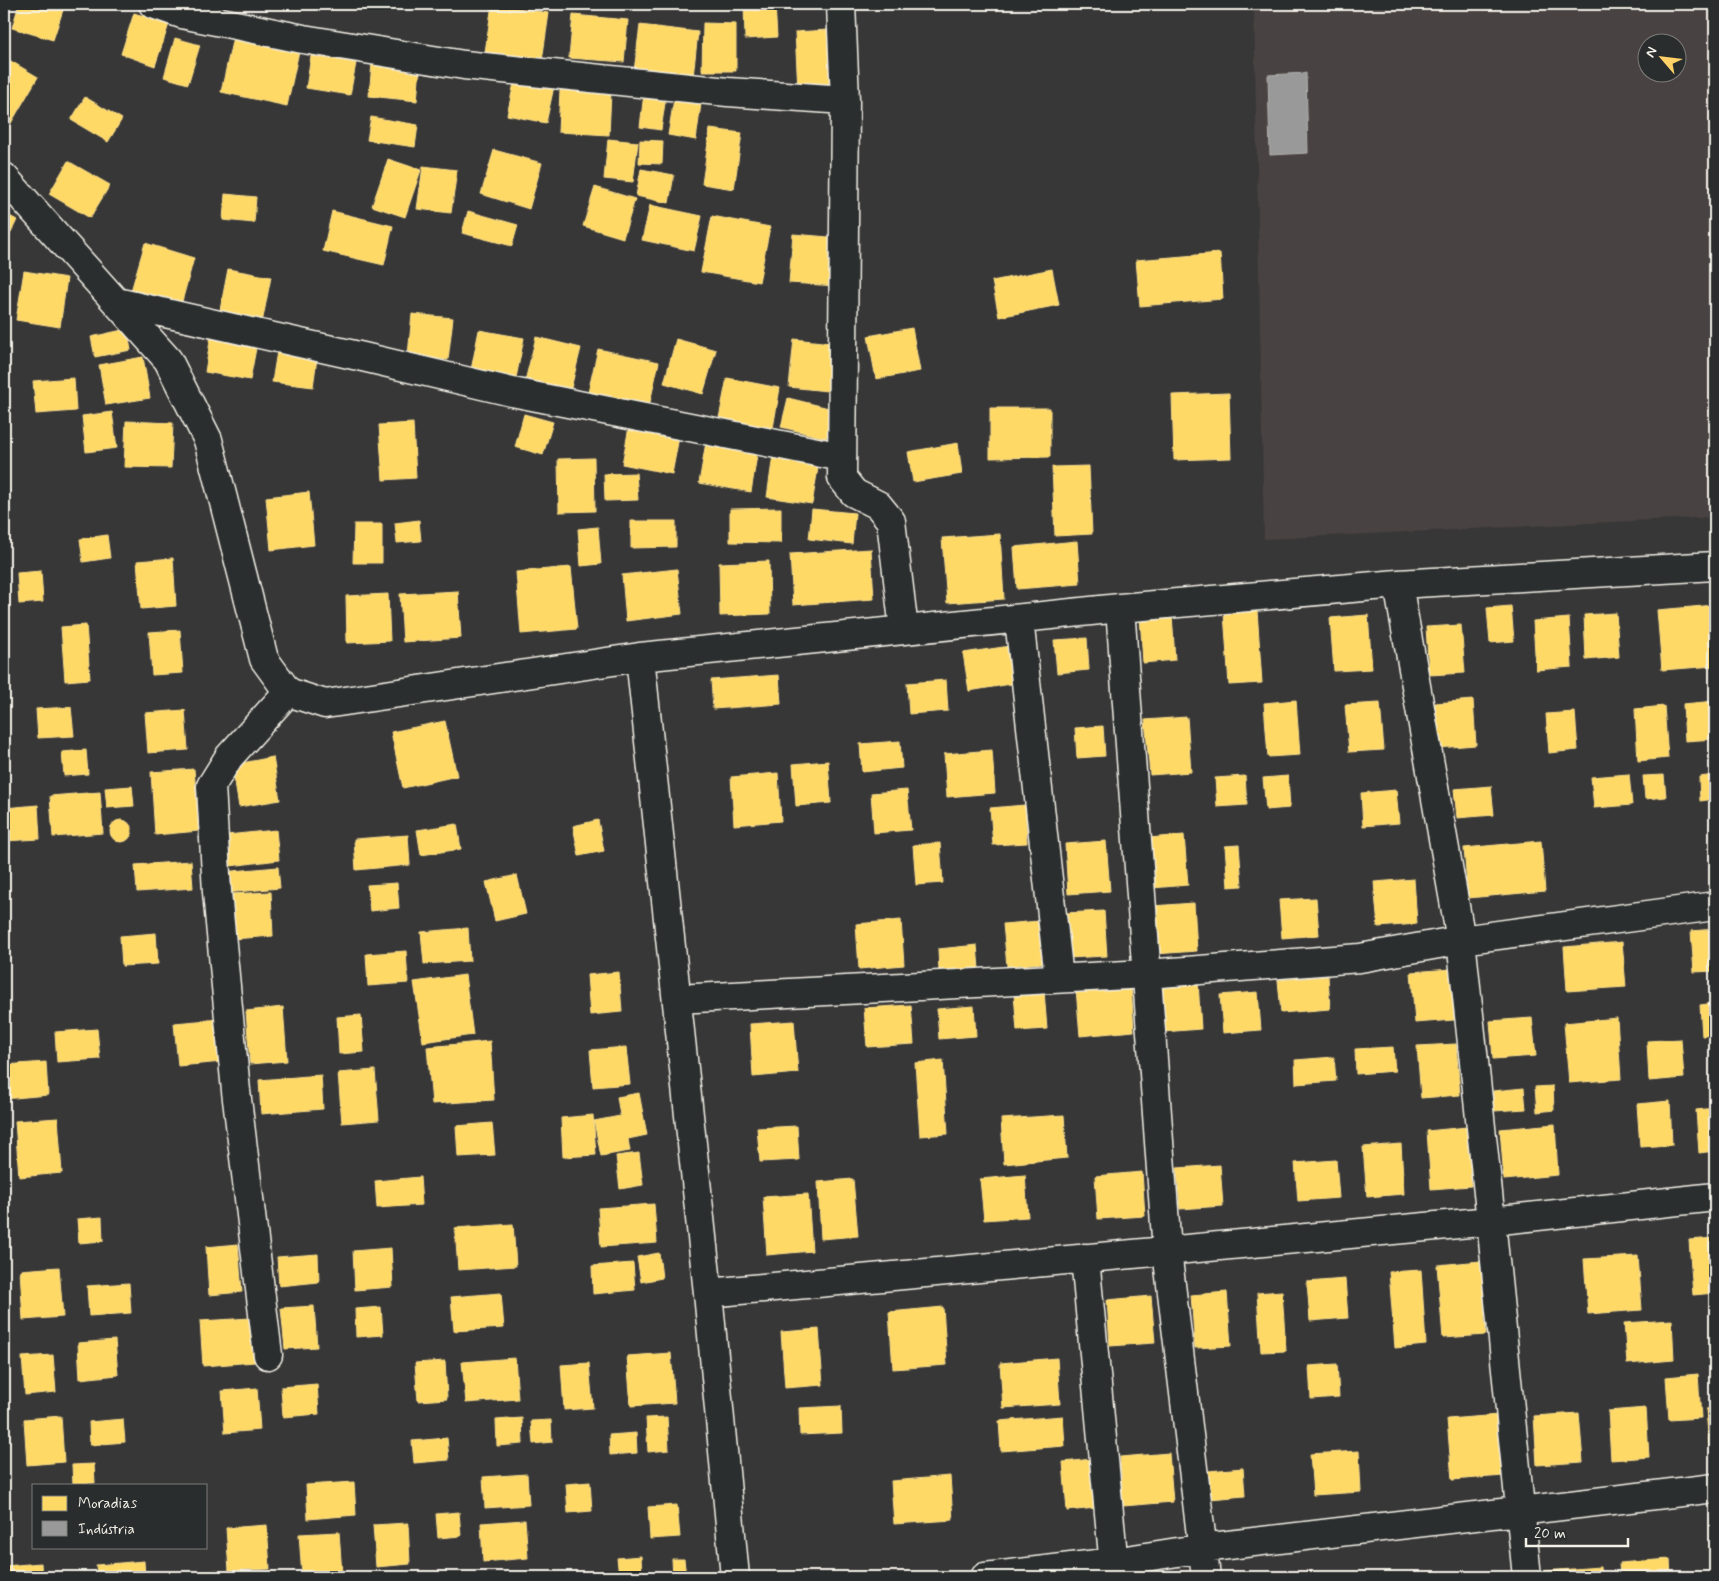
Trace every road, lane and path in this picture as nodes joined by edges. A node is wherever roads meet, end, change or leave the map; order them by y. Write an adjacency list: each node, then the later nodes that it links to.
1 (153, 4): 3 (street)
2 (842, 4): 3 (street)
3 (845, 100): 6 (street)
4 (4, 177): 5 (street)
5 (116, 302): 6 (street); 13 (street)
6 (842, 457): 11 (street)
7 (1715, 566): 8 (street)
8 (1398, 584): 9 (street); 15 (street)
9 (1120, 608): 10 (street); 16 (street)
10 (1020, 619): 11 (street); 17 (street)
11 (904, 630): 12 (street)
12 (640, 657): 13 (street); 18 (street)
13 (288, 692): 24 (street)
14 (1715, 906): 15 (street)
15 (1461, 940): 16 (street); 20 (street)
16 (1146, 974): 17 (street); 21 (street)
17 (1059, 978): 18 (street)
18 (677, 999): 23 (street)
19 (1715, 1197): 20 (street)
20 (1491, 1221): 21 (street); 26 (street)
21 (1167, 1251): 22 (street); 27 (street)
22 (1085, 1258): 23 (street); 28 (street)
23 (708, 1293): 29 (street)
24 (268, 1355)
25 (1715, 1488): 26 (street)
26 (1520, 1512): 27 (street); 32 (street)
27 (1204, 1548): 28 (street); 31 (street)
28 (1114, 1569): 30 (street)
29 (735, 1577)
30 (985, 1577)
31 (1206, 1577)
32 (1527, 1577)

